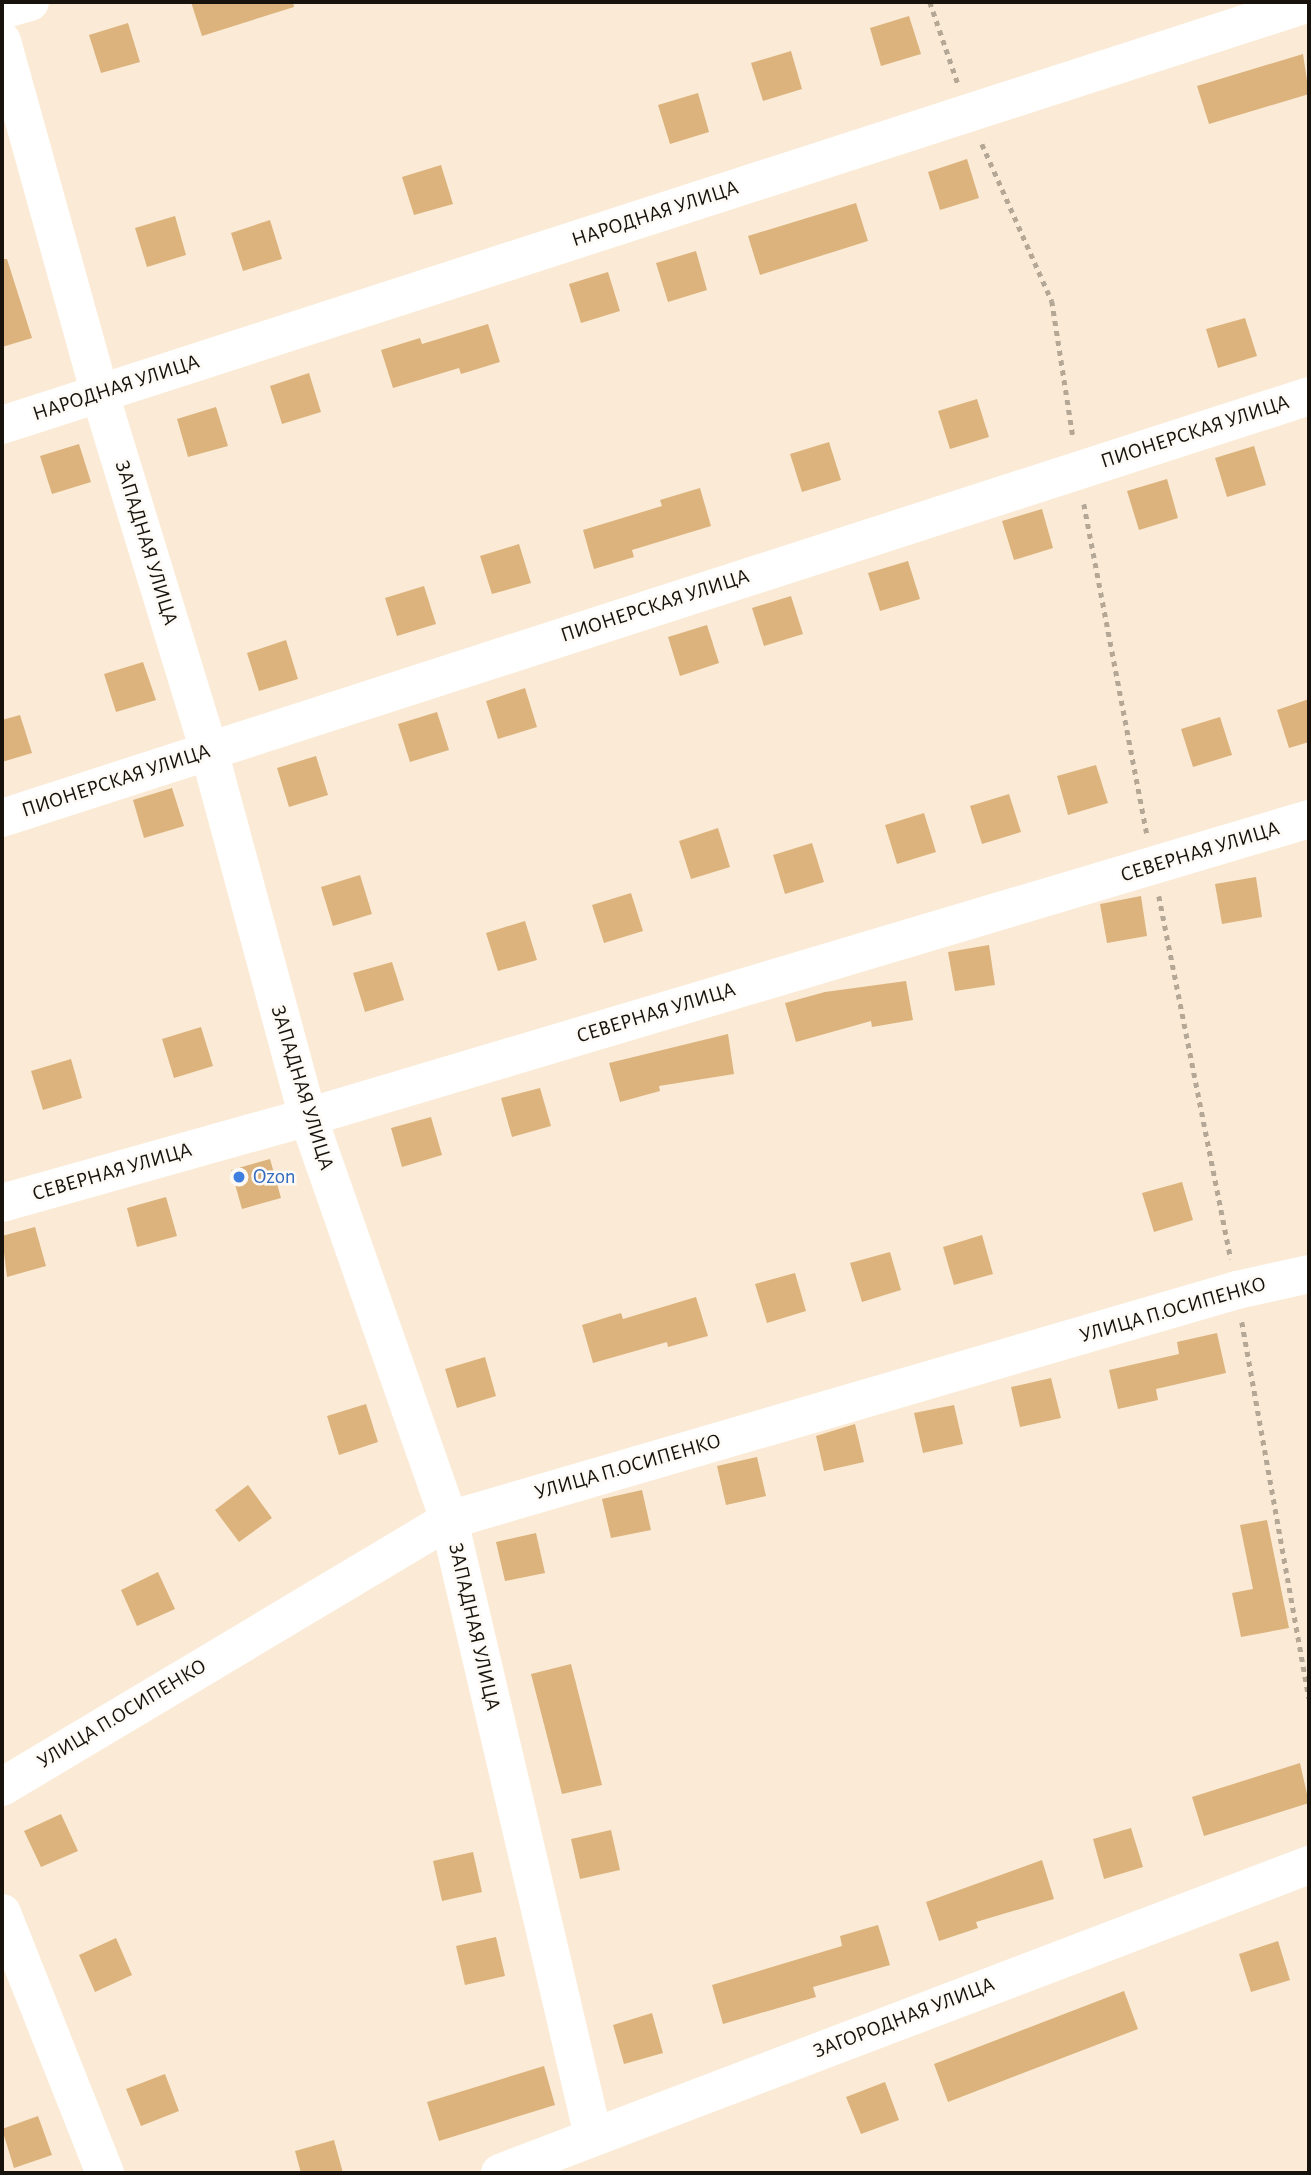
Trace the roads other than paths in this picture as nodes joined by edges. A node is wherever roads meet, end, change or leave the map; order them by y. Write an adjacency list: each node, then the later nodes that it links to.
1 (30, 2): 3 (street)
2 (1309, 3): 5 (street, НАРОДНАЯ УЛИЦА)
3 (2, 10)
4 (2, 41): 5 (street, ЗАПАДНАЯ УЛИЦА)
5 (100, 394): 7 (street, НАРОДНАЯ УЛИЦА); 8 (street, ЗАПАДНАЯ УЛИЦА)
6 (1309, 396): 8 (street, ПИОНЕРСКАЯ УЛИЦА)
7 (2, 425)
8 (209, 751): 9 (street, ПИОНЕРСКАЯ УЛИЦА); 11 (street, ЗАПАДНАЯ УЛИЦА)
9 (2, 818)
10 (1309, 819): 11 (street, СЕВЕРНАЯ УЛИЦА)
11 (308, 1117): 12 (street, СЕВЕРНАЯ УЛИЦА); 14 (street, ЗАПАДНАЯ УЛИЦА)
12 (2, 1203)
13 (1309, 1274): 14 (street, УЛИЦА П.ОСИПЕНКО)
14 (449, 1520): 15 (street, УЛИЦА П.ОСИПЕНКО); 18 (street, ЗАПАДНАЯ УЛИЦА)
15 (2, 1787)
16 (1309, 1865): 18 (street, ЗАГОРОДНАЯ УЛИЦА)
17 (2, 1913): 19 (street)
18 (593, 2136): 20 (street, ЗАГОРОДНАЯ УЛИЦА)
19 (105, 2173)
20 (500, 2173)

